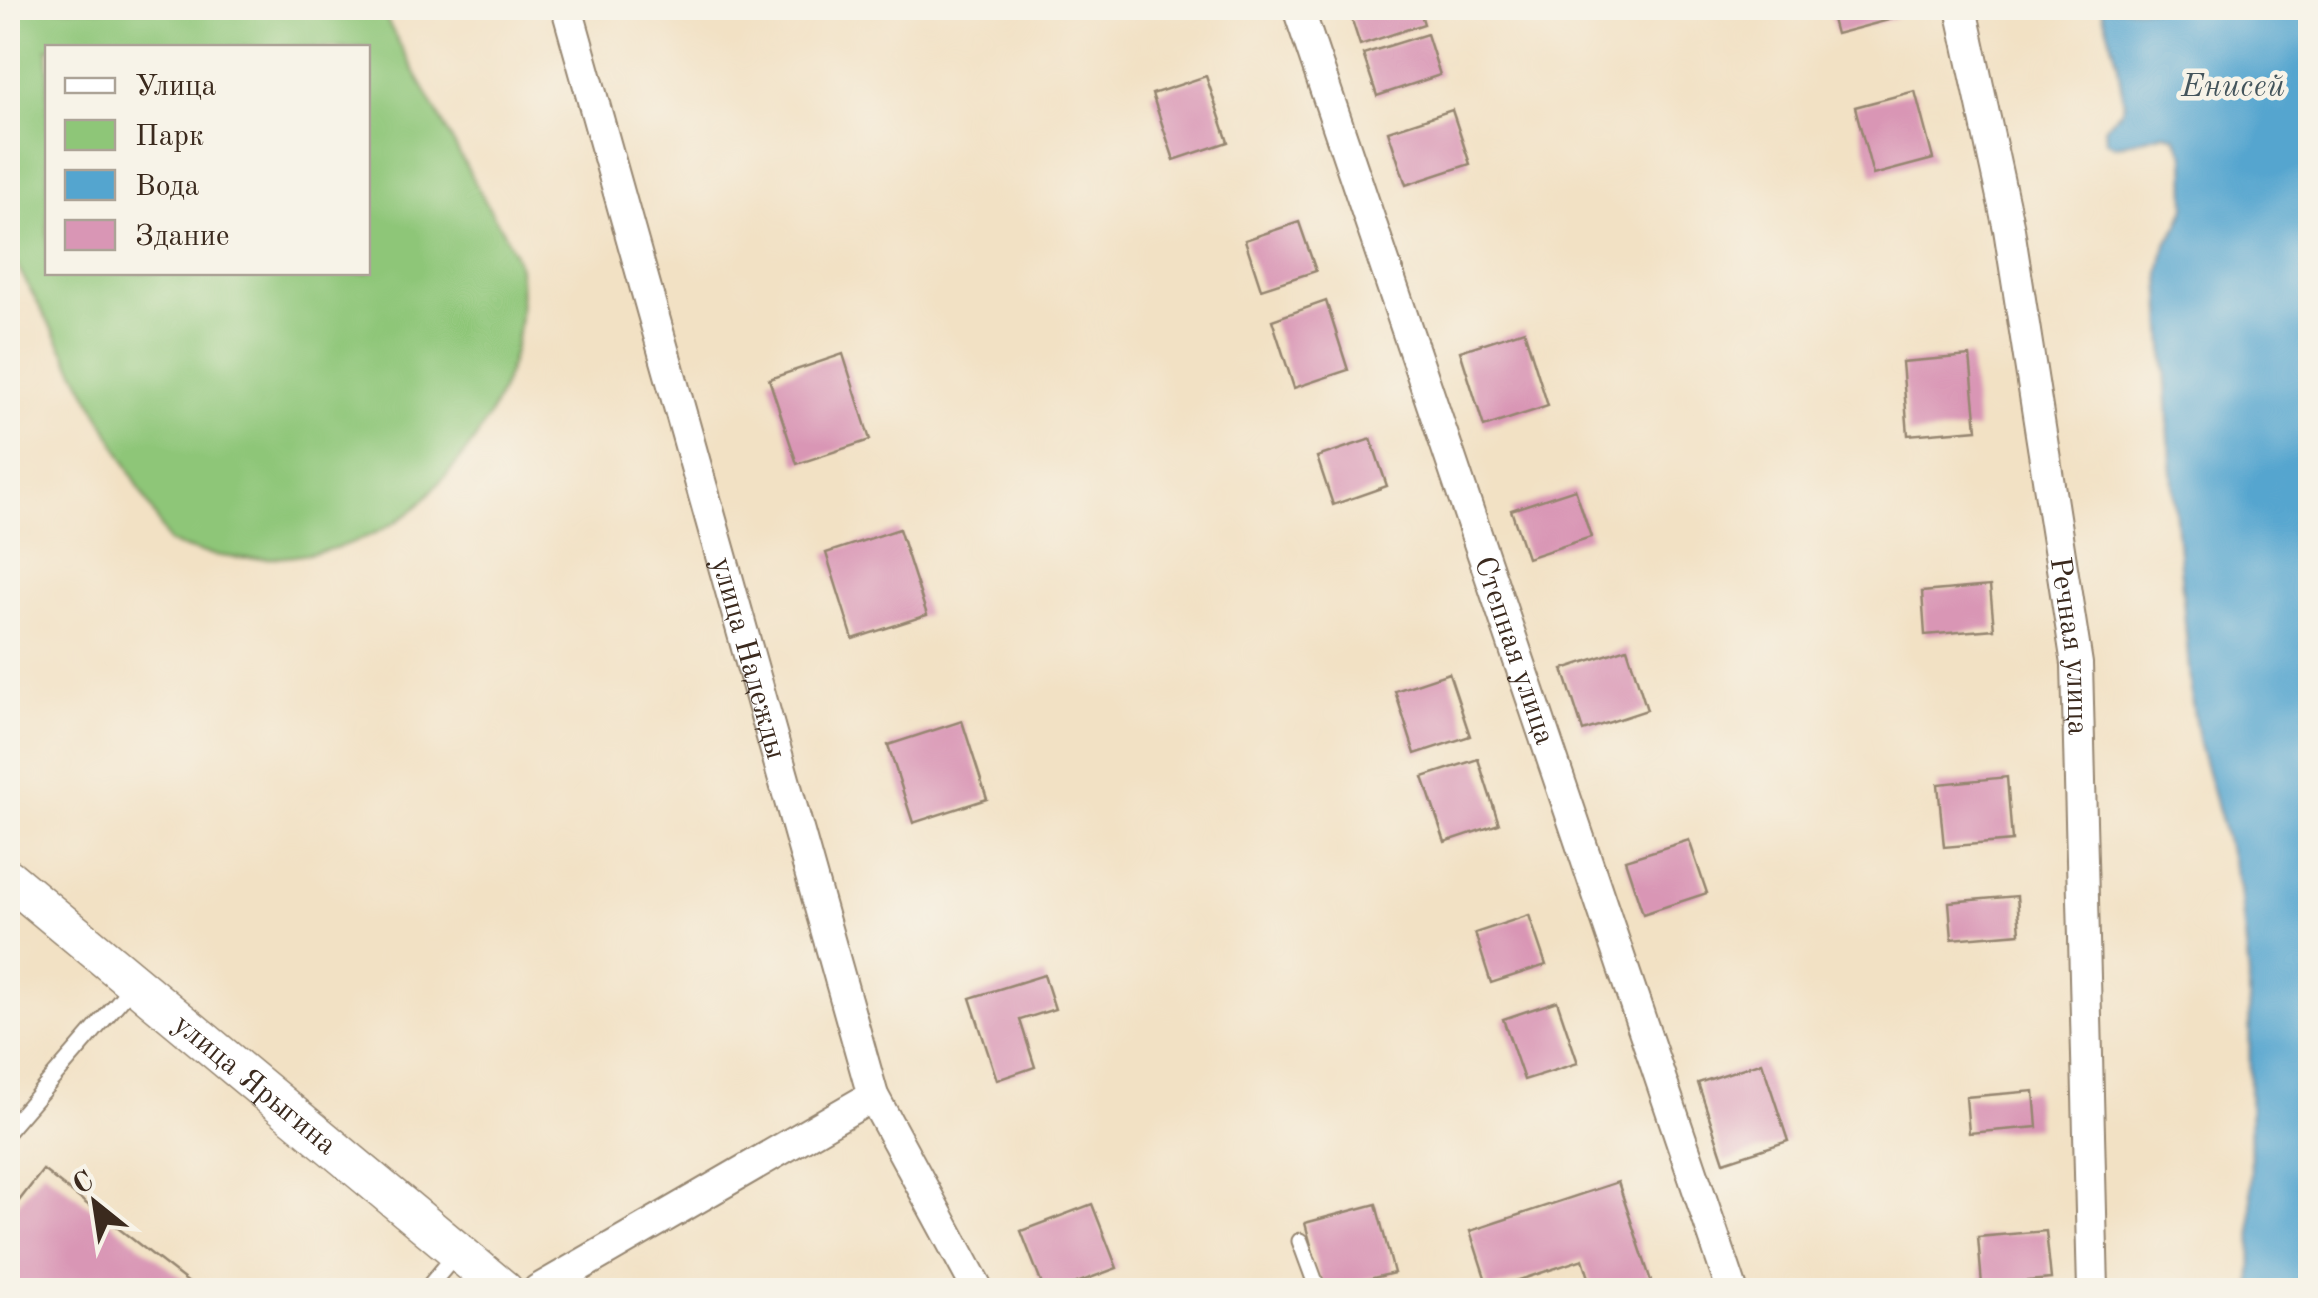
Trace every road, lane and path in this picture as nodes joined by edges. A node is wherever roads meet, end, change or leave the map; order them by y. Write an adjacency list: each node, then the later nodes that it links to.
1 (567, 8): 6 (street, улица Надежды)
2 (1298, 8): 15 (street, Степная улица)
3 (1962, 8): 16 (street, Речная улица)
4 (8, 878): 5 (street, улица Ярыгина)
5 (135, 983): 7 (lane); 9 (street, улица Ярыгина)
6 (873, 1096): 12 (street); 13 (street, улица Надежды)
7 (8, 1130)
8 (1300, 1241): 14 (lane)
9 (457, 1253): 10 (lane); 11 (street, улица Ярыгина)
10 (426, 1290)
11 (504, 1290)
12 (538, 1290)
13 (978, 1290)
14 (1318, 1290)
15 (1732, 1290)
16 (2093, 1290)

